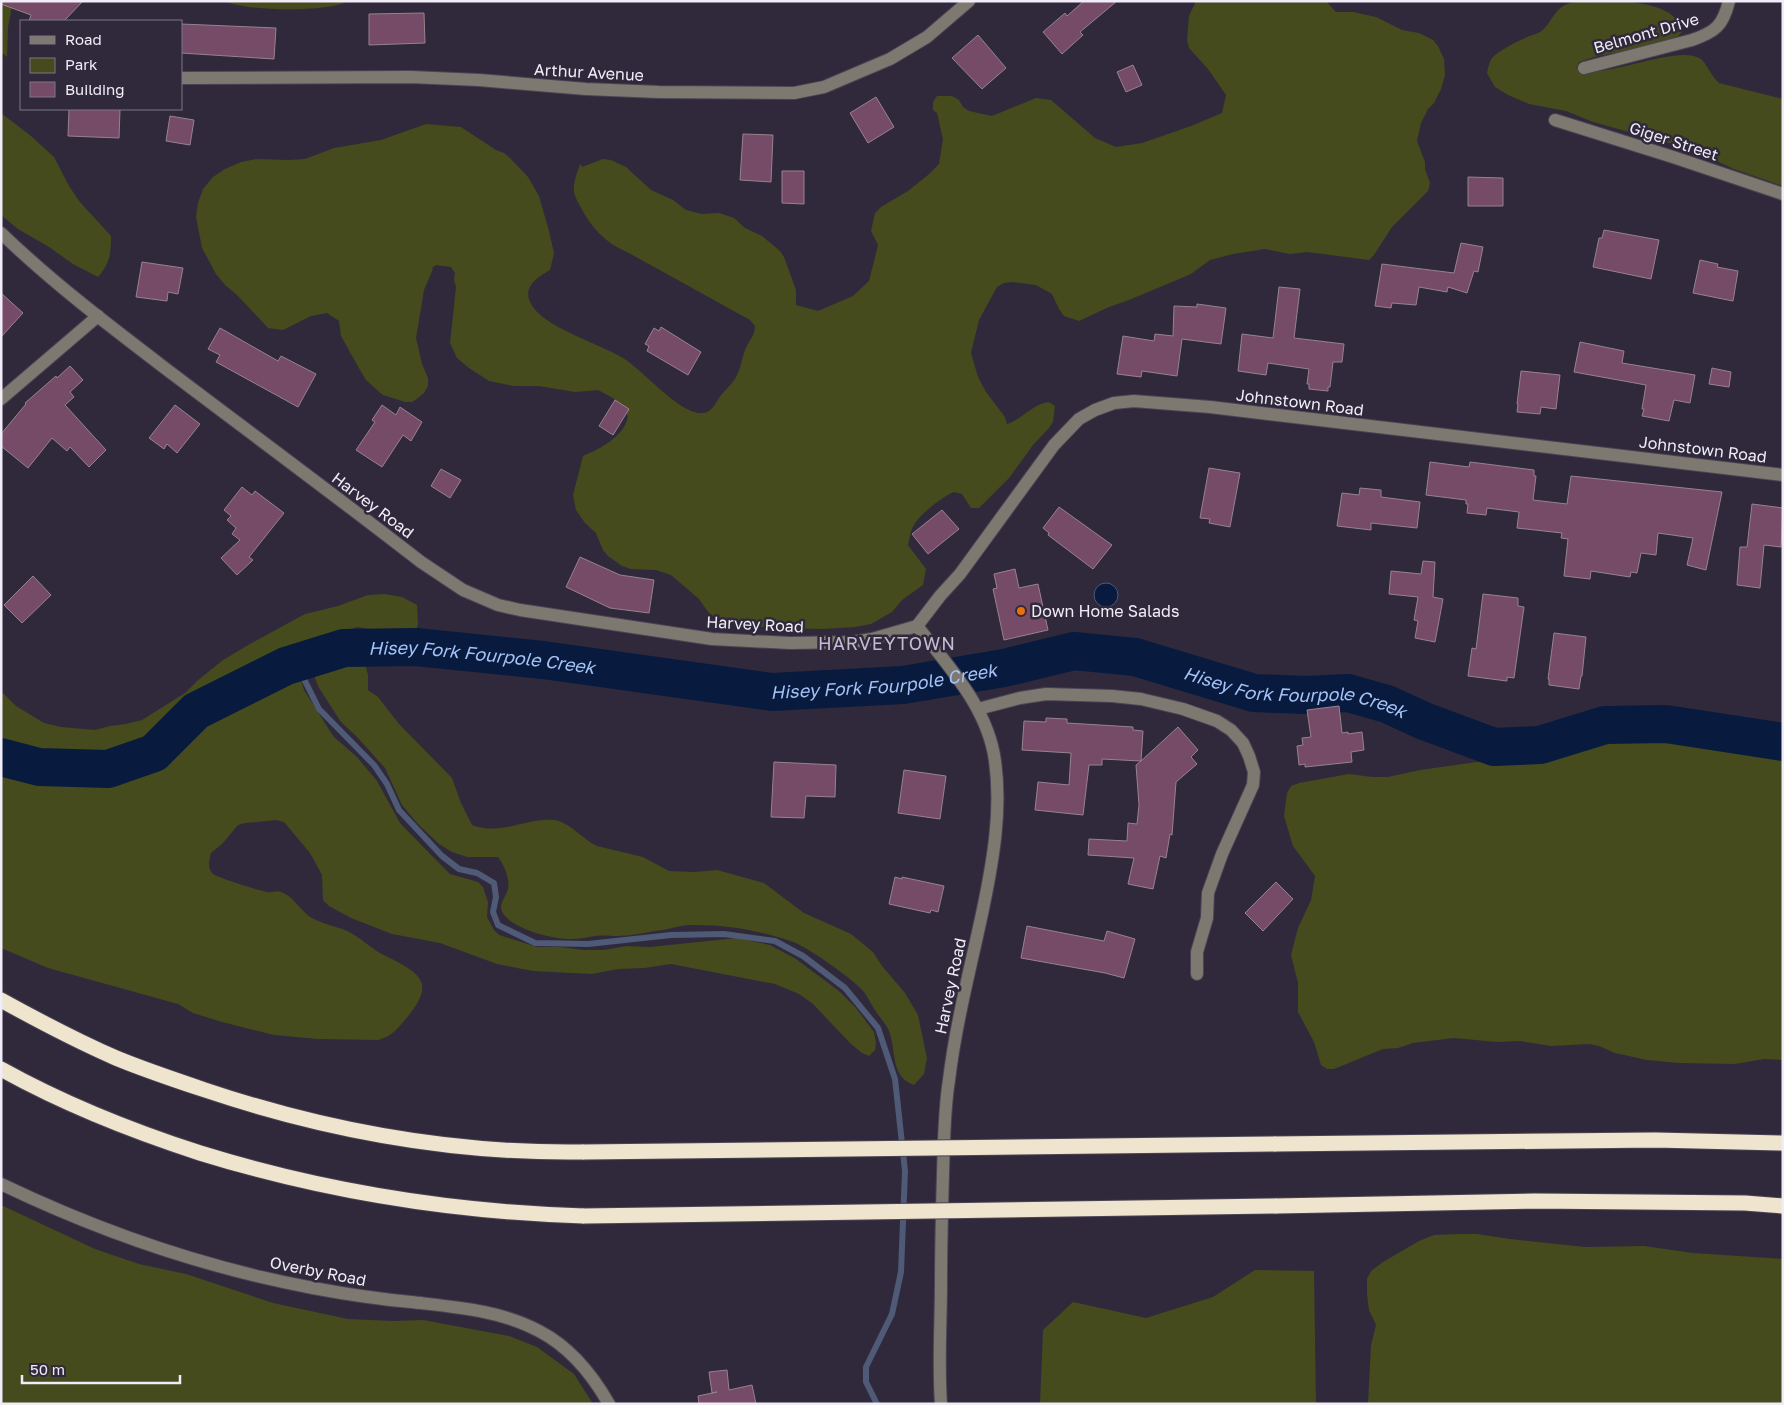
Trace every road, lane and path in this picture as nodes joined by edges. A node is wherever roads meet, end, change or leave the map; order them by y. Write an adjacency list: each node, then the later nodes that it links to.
1 (969, 1): 4 (street, Arthur Avenue)
2 (1728, 1): 3 (street, Belmont Drive)
3 (1584, 68)
4 (182, 78)
5 (1555, 120): 6 (street, Giger Street)
6 (1783, 194)
7 (1, 233): 8 (street, Harvey Road)
8 (98, 316): 9 (street); 11 (street, Harvey Road)
9 (1, 399)
10 (1783, 475): 11 (street, Johnstown Road)
11 (917, 626): 12 (street, Harvey Road)
12 (978, 708): 13 (street); 20 (street, Harvey Road)
13 (1197, 974)
14 (1, 1000): 16 (highway, bridge)
15 (1, 1069): 18 (highway, bridge)
16 (1783, 1143)
17 (1, 1184): 19 (street, Overby Road)
18 (1783, 1206)
19 (610, 1404)
20 (941, 1404)

